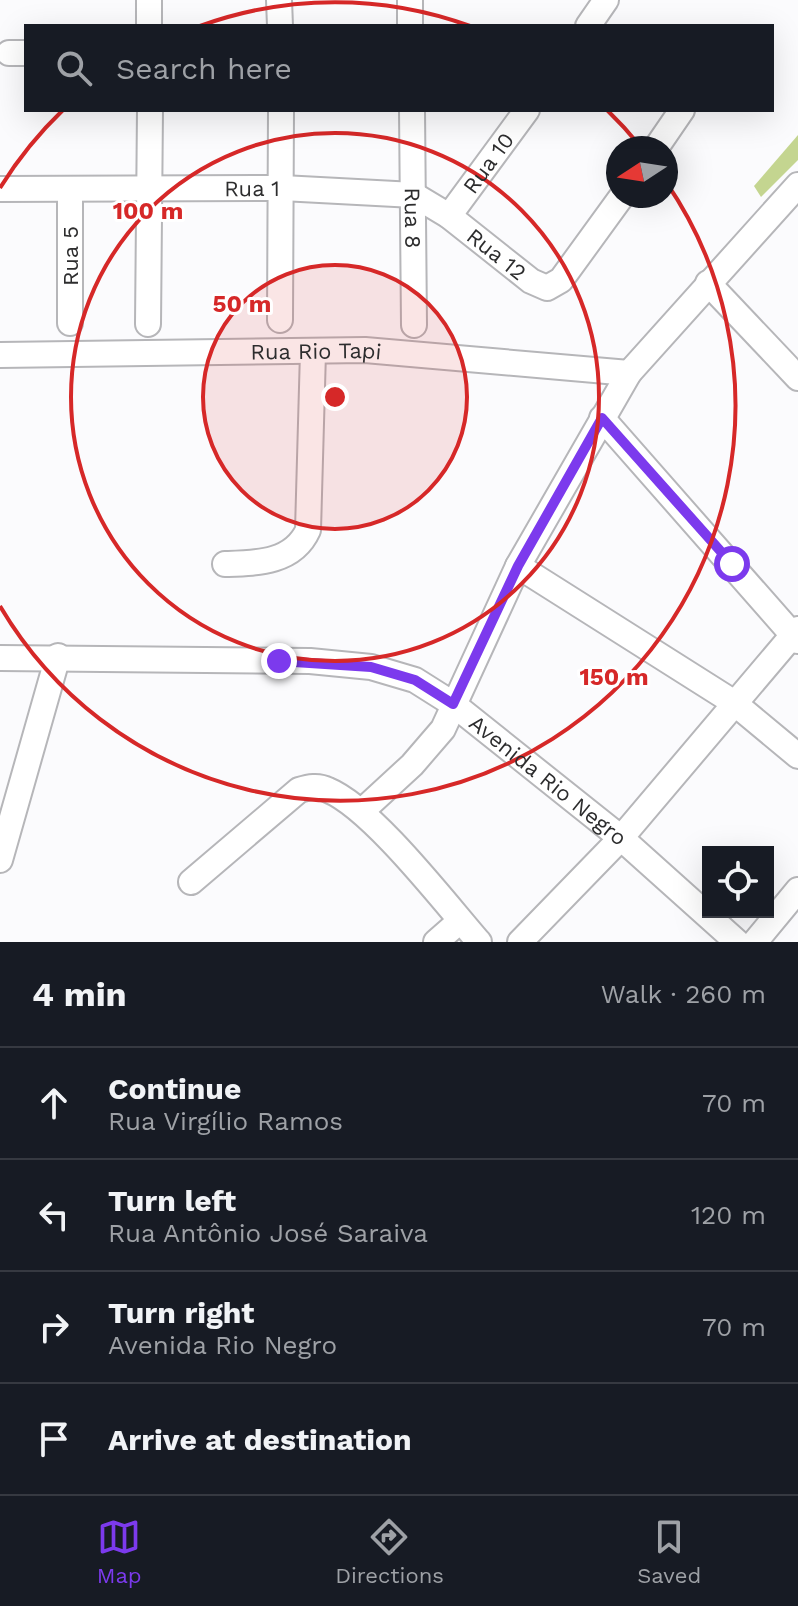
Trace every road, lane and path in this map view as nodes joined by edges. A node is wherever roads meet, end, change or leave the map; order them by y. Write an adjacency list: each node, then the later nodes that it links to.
1 (149, 0): 5 (street)
2 (279, 0): 6 (street)
3 (410, 0): 7 (street)
4 (606, 0): 8 (street)
5 (149, 24)
6 (280, 24)
7 (410, 24)
8 (589, 24)
9 (150, 112): 19 (street)
10 (281, 112): 16 (street)
11 (412, 112): 20 (street, Rua 8)
12 (526, 112): 22 (street, Rua 10)
13 (681, 112): 14 (street)
14 (664, 136)
15 (798, 185): 23 (street)
16 (282, 188): 19 (street, Rua 1); 20 (street, Rua 1); 24 (street)
17 (0, 189): 18 (street, Rua 1)
18 (70, 189): 19 (street, Rua 1); 25 (street, Rua 5)
19 (150, 189): 26 (street)
20 (414, 195): 22 (street, Rua 1); 27 (street, Rua 8)
21 (613, 208): 22 (street, Rua 12)
22 (449, 216)
23 (708, 283): 30 (street); 31 (street)
24 (280, 320)
25 (70, 323)
26 (148, 324)
27 (414, 325)
28 (313, 352): 29 (street, Rua Rio Tapi); 30 (street, Rua Rio Tapi); 33 (street)
29 (0, 355)
30 (629, 373): 32 (street)
31 (798, 378)
32 (602, 418): 34 (street); 35 (street)
33 (225, 564)
34 (518, 566): 38 (street); 39 (street)
35 (796, 635): 38 (street)
36 (58, 656): 37 (street, Avenida Rio Negro); 39 (street, Avenida Rio Negro); 43 (street)
37 (0, 658)
38 (733, 702): 40 (street); 42 (street)
39 (453, 704): 41 (street); 42 (street, Avenida Rio Negro)
40 (798, 756)
41 (362, 811): 44 (street); 46 (street)
42 (621, 838): 49 (street); 50 (street, Avenida Rio Negro)
43 (0, 860)
44 (191, 882)
45 (798, 890): 51 (street)
46 (460, 921): 47 (street); 48 (street)
47 (436, 942)
48 (479, 942)
49 (520, 942)
50 (737, 942)
51 (755, 942)

